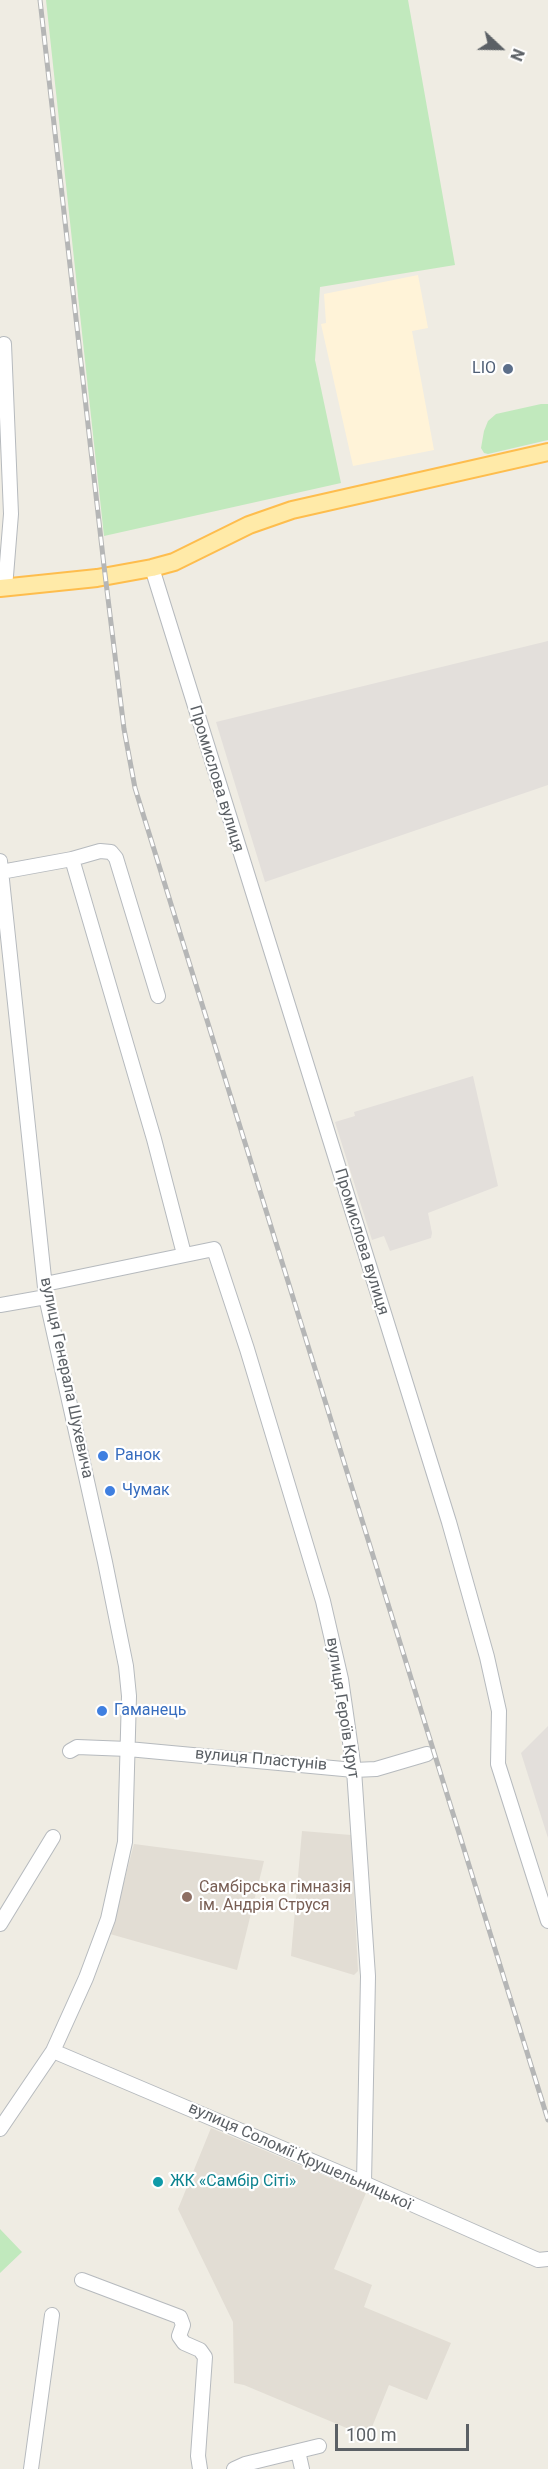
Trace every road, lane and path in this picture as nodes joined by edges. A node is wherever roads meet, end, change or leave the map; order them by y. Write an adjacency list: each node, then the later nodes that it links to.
1 (4, 344): 4 (street)
2 (548, 452): 3 (main road)
3 (152, 568): 4 (main road); 16 (street, Промислова вулиця)
4 (3, 588)
5 (72, 859): 6 (street); 7 (street); 8 (street)
6 (1, 866): 9 (street, вулиця Генерала Шухевича)
7 (158, 996)
8 (184, 1254): 9 (street); 14 (street, вулиця Героїв Крут)
9 (46, 1290): 10 (street); 11 (street, вулиця Генерала Шухевича)
10 (0, 1305)
11 (128, 1749): 12 (street); 14 (street, вулиця Пластунів); 18 (street, вулиця Генерала Шухевича)
12 (70, 1751)
13 (427, 1754): 14 (street, вулиця Пластунів)
14 (354, 1770): 20 (street, вулиця Героїв Крут)
15 (53, 1837): 17 (street)
16 (548, 1921)
17 (0, 1924)
18 (53, 2051): 19 (street, вулиця Генерала Шухевича); 20 (street, вулиця Соломії Крушельницької)
19 (0, 2129)
20 (364, 2183): 21 (street, вулиця Соломії Крушельницької)
21 (548, 2259)
22 (82, 2280): 27 (street)
23 (52, 2315): 26 (street)
24 (319, 2446): 25 (street)
25 (298, 2451): 28 (street); 29 (street)
26 (31, 2469)
27 (200, 2469)
28 (234, 2469)
29 (302, 2469)

